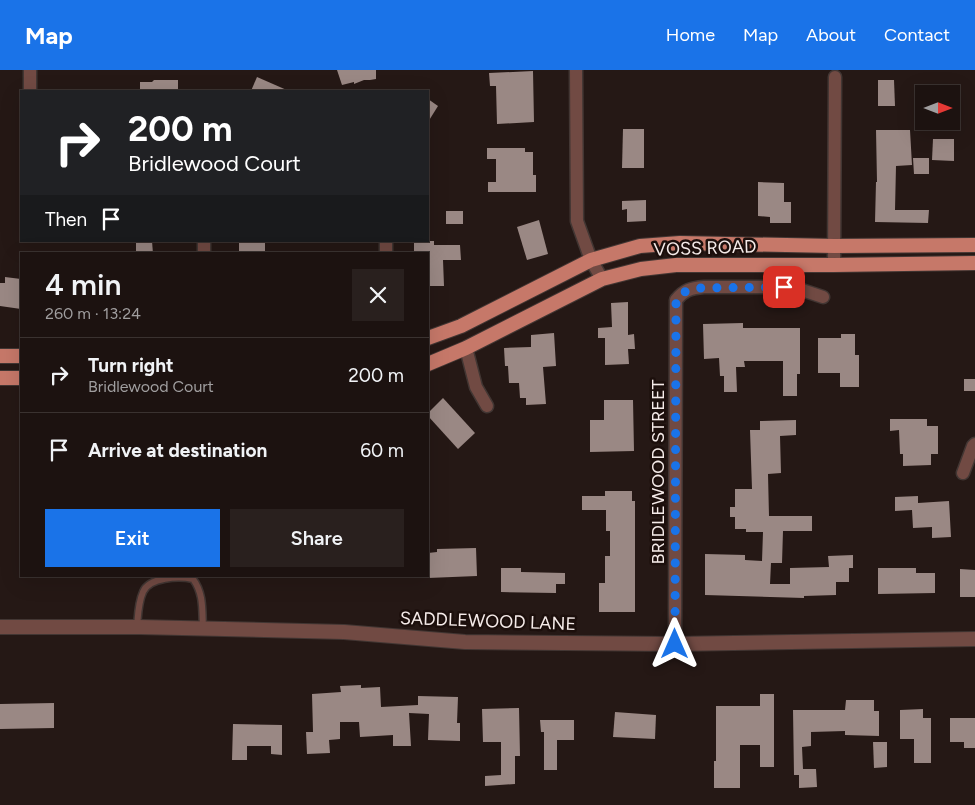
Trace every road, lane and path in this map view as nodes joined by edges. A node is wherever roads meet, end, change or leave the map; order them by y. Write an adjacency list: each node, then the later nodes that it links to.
1 (30, 70): 4 (street)
2 (576, 70): 7 (street)
3 (835, 77): 6 (street)
4 (30, 90)
5 (975, 245): 6 (main road, VOSS ROAD)
6 (834, 246): 7 (main road, VOSS ROAD); 9 (street)
7 (592, 260): 10 (street); 12 (main road, VOSS ROAD)
8 (975, 263): 9 (main road, VOSS ROAD)
9 (834, 265): 10 (main road, VOSS ROAD)
10 (602, 279): 13 (main road, VOSS ROAD)
11 (823, 297): 26 (street, BRIDLEWOOD STREET)
12 (429, 338)
13 (466, 348): 16 (main road, VOSS ROAD); 19 (street)
14 (0, 356): 15 (main road)
15 (20, 356)
16 (429, 364)
17 (0, 378): 18 (main road)
18 (20, 378)
19 (488, 406)
20 (975, 444): 21 (street)
21 (963, 473)
22 (137, 627): 23 (street, SADDLEWOOD LANE); 24 (street, SADDLEWOOD LANE); 24 (lane)
23 (0, 628)
24 (203, 629): 26 (street, SADDLEWOOD LANE)
25 (975, 639): 26 (street, SADDLEWOOD LANE)
26 (675, 644)

